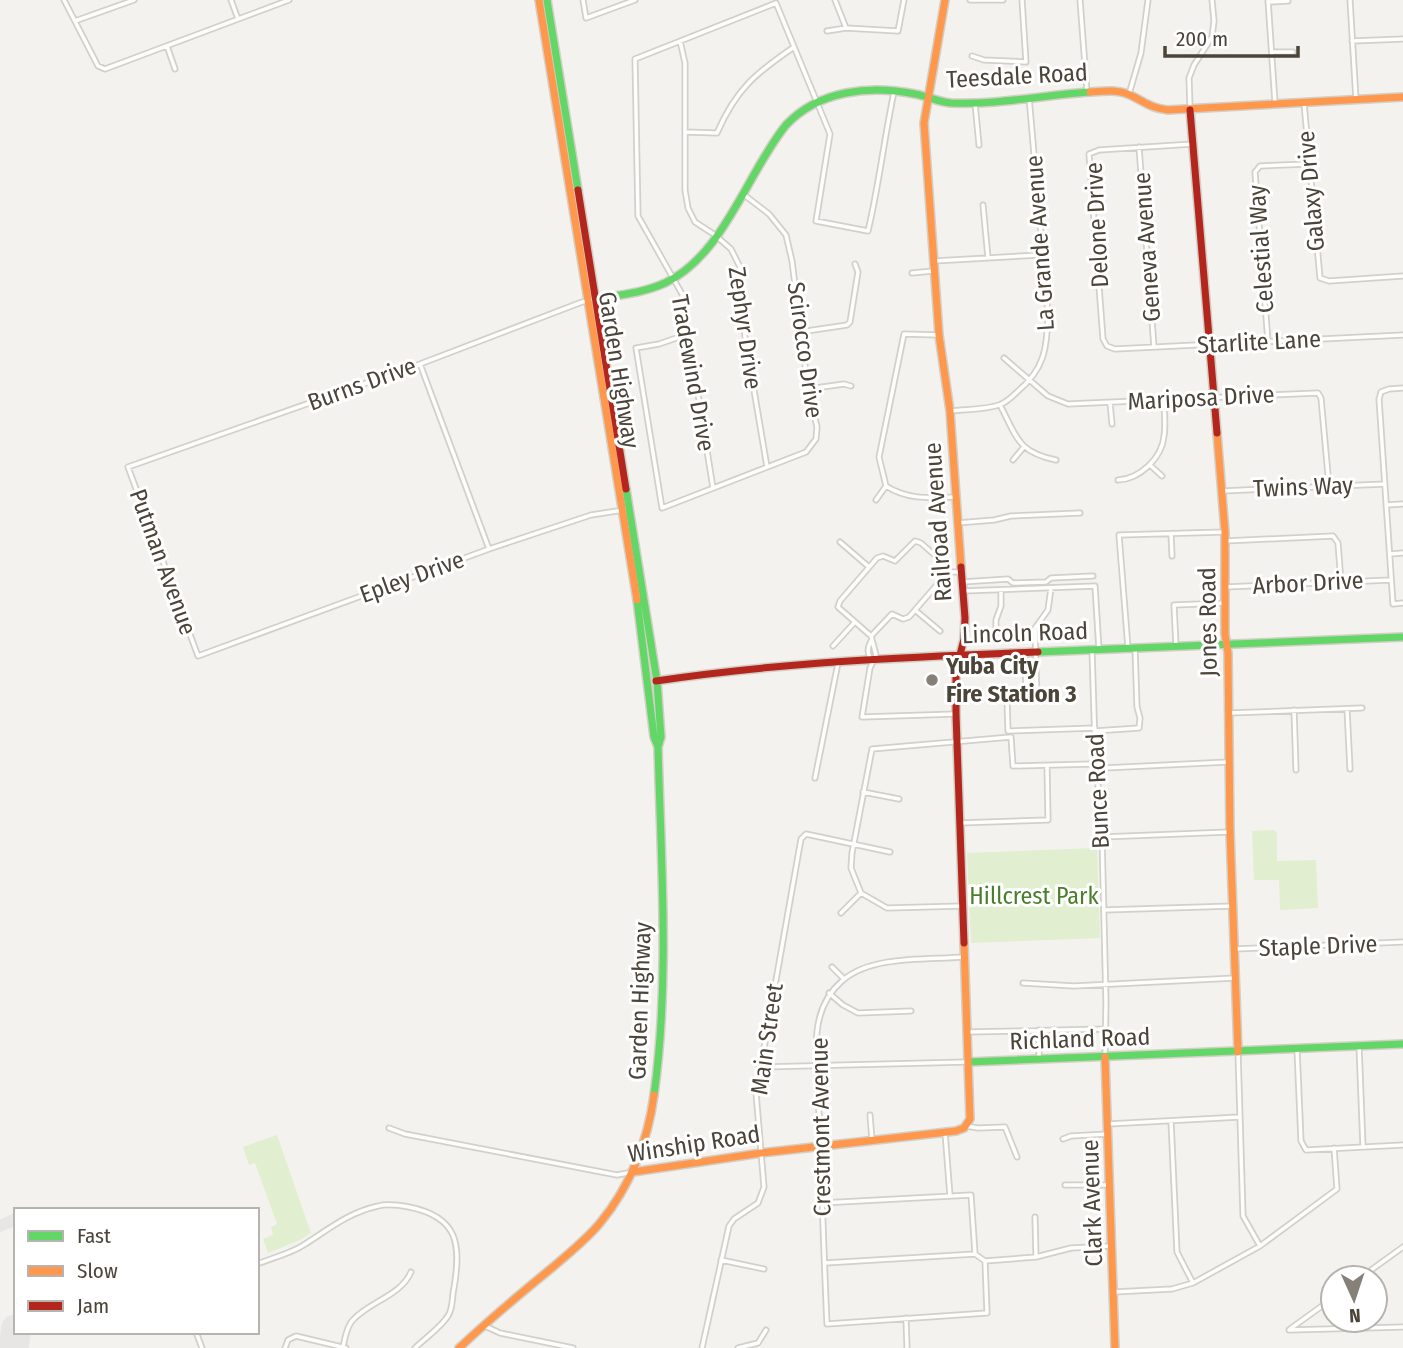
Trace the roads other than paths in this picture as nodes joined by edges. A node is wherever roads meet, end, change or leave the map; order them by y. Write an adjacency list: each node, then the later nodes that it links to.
1 (64, 0): 22 (street)
2 (134, 0): 22 (street)
3 (231, 0): 21 (street)
4 (289, 0): 21 (street)
5 (539, 0): 62 (street, Garden Highway)
6 (547, 0): 62 (street, Garden Highway)
7 (583, 0): 8 (street)
8 (635, 0)
9 (835, 0): 23 (street)
10 (904, 0): 23 (street)
11 (945, 0): 37 (street, Railroad Avenue)
12 (970, 0): 13 (street)
13 (1003, 0)
14 (1022, 0): 32 (street)
15 (1080, 0): 35 (street)
16 (1148, 0): 36 (street)
17 (1212, 0): 45 (street, Jones Road)
18 (1350, 0): 27 (street)
19 (1268, 1): 20 (street); 30 (street)
20 (1288, 1)
21 (238, 19): 28 (street)
22 (75, 21): 28 (street)
23 (846, 28): 24 (street)
24 (827, 31)
25 (1403, 39): 27 (street)
26 (680, 41): 29 (street); 46 (street, Zephyr Drive); 61 (street, Tradewind Drive)
27 (1352, 41): 40 (street)
28 (167, 46): 33 (street)
29 (794, 47): 42 (street); 46 (street)
30 (1272, 52): 31 (street); 44 (street)
31 (1293, 52)
32 (972, 56)
33 (175, 69)
34 (895, 90): 37 (street, Teesdale Road); 42 (street, Teesdale Road); 42 (street)
35 (1087, 92): 36 (street, Teesdale Road); 38 (street, Teesdale Road)
36 (1129, 94): 45 (street, Teesdale Road)
37 (927, 97): 41 (street, Teesdale Road); 56 (street, Railroad Avenue)
38 (1028, 97): 41 (street, Teesdale Road); 54 (street, La Grande Avenue)
39 (1403, 97): 40 (street, Teesdale Road)
40 (1356, 100): 43 (street, Teesdale Road)
41 (975, 101): 48 (street)
42 (817, 103): 51 (street, Teesdale Road)
43 (1304, 103): 44 (street, Teesdale Road); 50 (street, Galaxy Drive)
44 (1275, 105): 45 (street, Teesdale Road)
45 (1190, 110): 47 (street, Jones Road)
46 (685, 132): 53 (street, Zephyr Drive)
47 (1193, 144): 49 (street, Delone Drive); 68 (street, Jones Road)
48 (979, 145)
49 (1139, 147): 69 (street, Geneva Avenue); 70 (street, Delone Drive)
50 (1309, 164): 60 (street, Galaxy Drive); 67 (street, Celestial Way)
51 (743, 194): 53 (street, Teesdale Road); 63 (street, Scirocco Drive)
52 (983, 205): 55 (street)
53 (715, 235): 61 (street, Teesdale Road); 88 (street, Zephyr Drive)
54 (1041, 255): 55 (street); 73 (street, La Grande Avenue)
55 (988, 258): 56 (street)
56 (934, 261): 58 (street, Railroad Avenue)
57 (855, 264): 63 (street)
58 (935, 270): 59 (street); 65 (street, Railroad Avenue)
59 (912, 273)
60 (1403, 276)
61 (674, 278): 62 (street, Teesdale Road); 64 (street, Tradewind Drive)
62 (592, 300): 72 (street, Burns Drive); 100 (street, Garden Highway)
63 (800, 332): 76 (street, Scirocco Drive)
64 (688, 334): 94 (street, Tradewind Drive); 94 (street, Scirocco Drive)
65 (939, 335): 81 (street, Railroad Avenue); 92 (street)
66 (1403, 335): 67 (street, Starlite Lane)
67 (1268, 342): 68 (street, Starlite Lane)
68 (1210, 345): 69 (street, Starlite Lane); 77 (street, Jones Road)
69 (1154, 347): 70 (street, Starlite Lane)
70 (1115, 349)
71 (1004, 358): 73 (street, Mariposa Drive)
72 (420, 364): 87 (street, Burns Drive); 107 (street)
73 (1031, 380): 79 (street, Mariposa Drive); 80 (street, La Grande Avenue)
74 (851, 386): 76 (street)
75 (1403, 388): 91 (street)
76 (808, 389): 88 (street, Scirocco Drive)
77 (1213, 398): 78 (street, Mariposa Drive); 93 (street, Mariposa Drive); 95 (street, Jones Road)
78 (1164, 401): 79 (street, Mariposa Drive); 86 (street)
79 (1110, 403): 82 (street)
80 (1000, 405): 81 (street); 83 (street)
81 (950, 411): 96 (street, Railroad Avenue)
82 (1112, 424)
83 (1023, 448): 84 (street); 85 (street)
84 (1013, 460)
85 (1055, 460)
86 (1151, 465): 89 (street); 90 (street)
87 (128, 467): 138 (street, Putman Avenue)
88 (767, 467): 94 (street, Scirocco Drive)
89 (1162, 476)
90 (1118, 480)
91 (1385, 484): 93 (street, Twins Way); 99 (street)
92 (886, 486): 96 (street); 97 (street)
93 (1329, 486): 95 (street, Twins Way)
94 (713, 488)
95 (1222, 491): 103 (street, Jones Road)
96 (955, 497): 102 (street, Railroad Avenue)
97 (876, 500)
98 (1403, 504): 99 (street)
99 (1386, 505): 109 (street)
100 (626, 510): 107 (street, Epley Drive); 141 (street, Garden Highway)
101 (1080, 513): 102 (street)
102 (957, 523): 112 (street, Railroad Avenue)
103 (1225, 532): 104 (street); 105 (street, Jones Road)
104 (1171, 533): 110 (street); 133 (street)
105 (1225, 541): 117 (street); 118 (street, Jones Road)
106 (840, 542): 111 (street)
107 (489, 549): 138 (street, Epley Drive)
108 (1403, 553): 109 (street)
109 (1390, 554): 115 (street)
110 (1172, 556)
111 (869, 567): 113 (street); 125 (street)
112 (961, 569): 113 (street); 116 (street, Railroad Avenue)
113 (948, 570): 124 (street)
114 (1093, 576): 116 (street)
115 (1392, 580): 117 (street, Arbor Drive); 123 (street)
116 (962, 582): 121 (street, Railroad Avenue)
117 (1341, 582): 118 (street, Arbor Drive)
118 (1225, 587): 122 (street, Jones Road)
119 (1051, 588): 120 (street); 134 (street, Bunce Road); 136 (street)
120 (1001, 590): 121 (street); 126 (street)
121 (962, 591): 137 (street, Railroad Avenue)
122 (1225, 603): 130 (street, Jones Road); 132 (street)
123 (1403, 603)
124 (915, 610): 127 (street); 129 (street)
125 (853, 623): 129 (street); 131 (street)
126 (996, 630)
127 (940, 631)
128 (1403, 637): 130 (street, Lincoln Road)
129 (871, 639): 139 (street); 139 (street)
130 (1226, 644): 132 (street, Lincoln Road); 146 (street, Jones Road)
131 (833, 646)
132 (1176, 646): 133 (street, Lincoln Road)
133 (1132, 648): 134 (street, Lincoln Road); 148 (street)
134 (1096, 650): 136 (street, Lincoln Road); 148 (street, Bunce Road)
135 (1025, 652): 136 (street, Lincoln Road); 137 (street, Lincoln Road); 142 (street)
136 (1035, 652): 142 (street)
137 (960, 655): 139 (street, Lincoln Road); 147 (street, Railroad Avenue)
138 (198, 656)
139 (872, 661): 140 (street, Lincoln Road); 147 (street)
140 (838, 663): 141 (street, Lincoln Road); 155 (street)
141 (653, 681): 206 (street, Garden Highway)
142 (1026, 699): 148 (street)
143 (1347, 708): 144 (street); 145 (street); 153 (street)
144 (1362, 708)
145 (1294, 710): 146 (street); 154 (street)
146 (1229, 713): 150 (street, Jones Road)
147 (956, 714): 149 (street, Railroad Avenue)
148 (1095, 730): 152 (street, Bunce Road)
149 (957, 742): 151 (street); 156 (street); 158 (street, Railroad Avenue)
150 (1230, 762): 152 (street); 159 (street, Jones Road)
151 (1047, 766): 152 (street); 158 (street)
152 (1097, 766): 160 (street, Bunce Road)
153 (1350, 769)
154 (1296, 770)
155 (815, 778)
156 (863, 792): 157 (street); 161 (street)
157 (899, 799)
158 (959, 822): 164 (street, Railroad Avenue)
159 (1230, 832): 160 (street); 165 (street, Jones Road)
160 (1102, 837): 166 (street, Bunce Road)
161 (854, 843): 162 (street); 163 (street); 189 (street, Main Street)
162 (890, 852)
163 (861, 894): 164 (street); 167 (street)
164 (962, 906): 170 (street, Railroad Avenue)
165 (1233, 906): 166 (street); 169 (street, Jones Road)
166 (1104, 910): 175 (street, Bunce Road)
167 (841, 913)
168 (1403, 942): 169 (street, Staple Drive)
169 (1234, 949): 172 (street, Jones Road)
170 (964, 957): 173 (street, Crestmont Avenue); 180 (street, Railroad Avenue)
171 (832, 967): 173 (street)
172 (1235, 978): 175 (street); 184 (street, Jones Road)
173 (844, 979): 176 (street, Crestmont Avenue)
174 (1023, 983): 175 (street)
175 (1106, 984): 178 (street, Bunce Road)
176 (829, 993): 177 (street); 188 (street, Crestmont Avenue)
177 (911, 1011)
178 (1106, 1029): 179 (street); 185 (street, Bunce Road)
179 (1039, 1030): 180 (street); 186 (street)
180 (967, 1032): 187 (street, Railroad Avenue)
181 (1403, 1044): 182 (street, Richland Road)
182 (1359, 1046): 183 (street, Richland Road); 202 (street)
183 (1297, 1049): 184 (street, Richland Road); 203 (street)
184 (1238, 1052): 185 (street, Richland Road); 191 (street, Jones Road)
185 (1105, 1057): 186 (street, Richland Road); 193 (street, Clark Avenue)
186 (1039, 1059): 187 (street, Richland Road)
187 (968, 1062): 188 (street, Richland Road); 194 (street, Railroad Avenue)
188 (817, 1066): 189 (street, Richland Road); 201 (street, Crestmont Avenue)
189 (759, 1067): 204 (street, Main Street)
190 (870, 1115): 199 (street)
191 (1240, 1117): 192 (street); 213 (street, Jones Road)
192 (1171, 1121): 193 (street); 224 (street)
193 (1108, 1124): 197 (street, Clark Avenue)
194 (966, 1126): 196 (street, Winship Road); 205 (street)
195 (389, 1128): 206 (street, Winship Road)
196 (945, 1132): 199 (street, Winship Road); 209 (street)
197 (1108, 1134): 198 (street); 208 (street, Clark Avenue)
198 (1063, 1139)
199 (872, 1140): 201 (street, Winship Road)
200 (1403, 1145): 202 (street)
201 (820, 1146): 204 (street, Winship Road); 210 (street, Crestmont Avenue)
202 (1363, 1147): 203 (street)
203 (1334, 1149): 213 (street)
204 (761, 1153): 206 (street, Winship Road); 217 (street, Main Street)
205 (1017, 1157)
206 (632, 1172): 228 (street, Garden Highway)
207 (1065, 1185): 208 (street)
208 (1111, 1185): 212 (street, Clark Avenue)
209 (950, 1196): 210 (street); 215 (street)
210 (822, 1203): 220 (street, Crestmont Avenue)
211 (1035, 1217): 216 (street)
212 (1112, 1246): 216 (street); 225 (street, Clark Avenue)
213 (1260, 1246): 224 (street)
214 (1403, 1247): 221 (street)
215 (975, 1254): 218 (street); 220 (street)
216 (1036, 1257): 218 (street)
217 (721, 1260): 222 (street); 236 (street, Main Street)
218 (985, 1261): 227 (street)
219 (259, 1263): 233 (street)
220 (825, 1263): 227 (street, Crestmont Avenue)
221 (1379, 1264)
222 (764, 1269)
223 (411, 1272): 232 (street)
224 (1193, 1283): 225 (street)
225 (1114, 1293): 239 (street, Clark Avenue)
226 (1319, 1308): 229 (street)
227 (906, 1318): 238 (street)
228 (483, 1325): 234 (street, Garden Highway); 235 (street)
229 (1319, 1329)
230 (766, 1330): 237 (street)
231 (285, 1348): 232 (street)
232 (344, 1348)
233 (415, 1348)
234 (459, 1348)
235 (573, 1348)
236 (702, 1348)
237 (738, 1348)
238 (907, 1348)
239 (1115, 1348)

